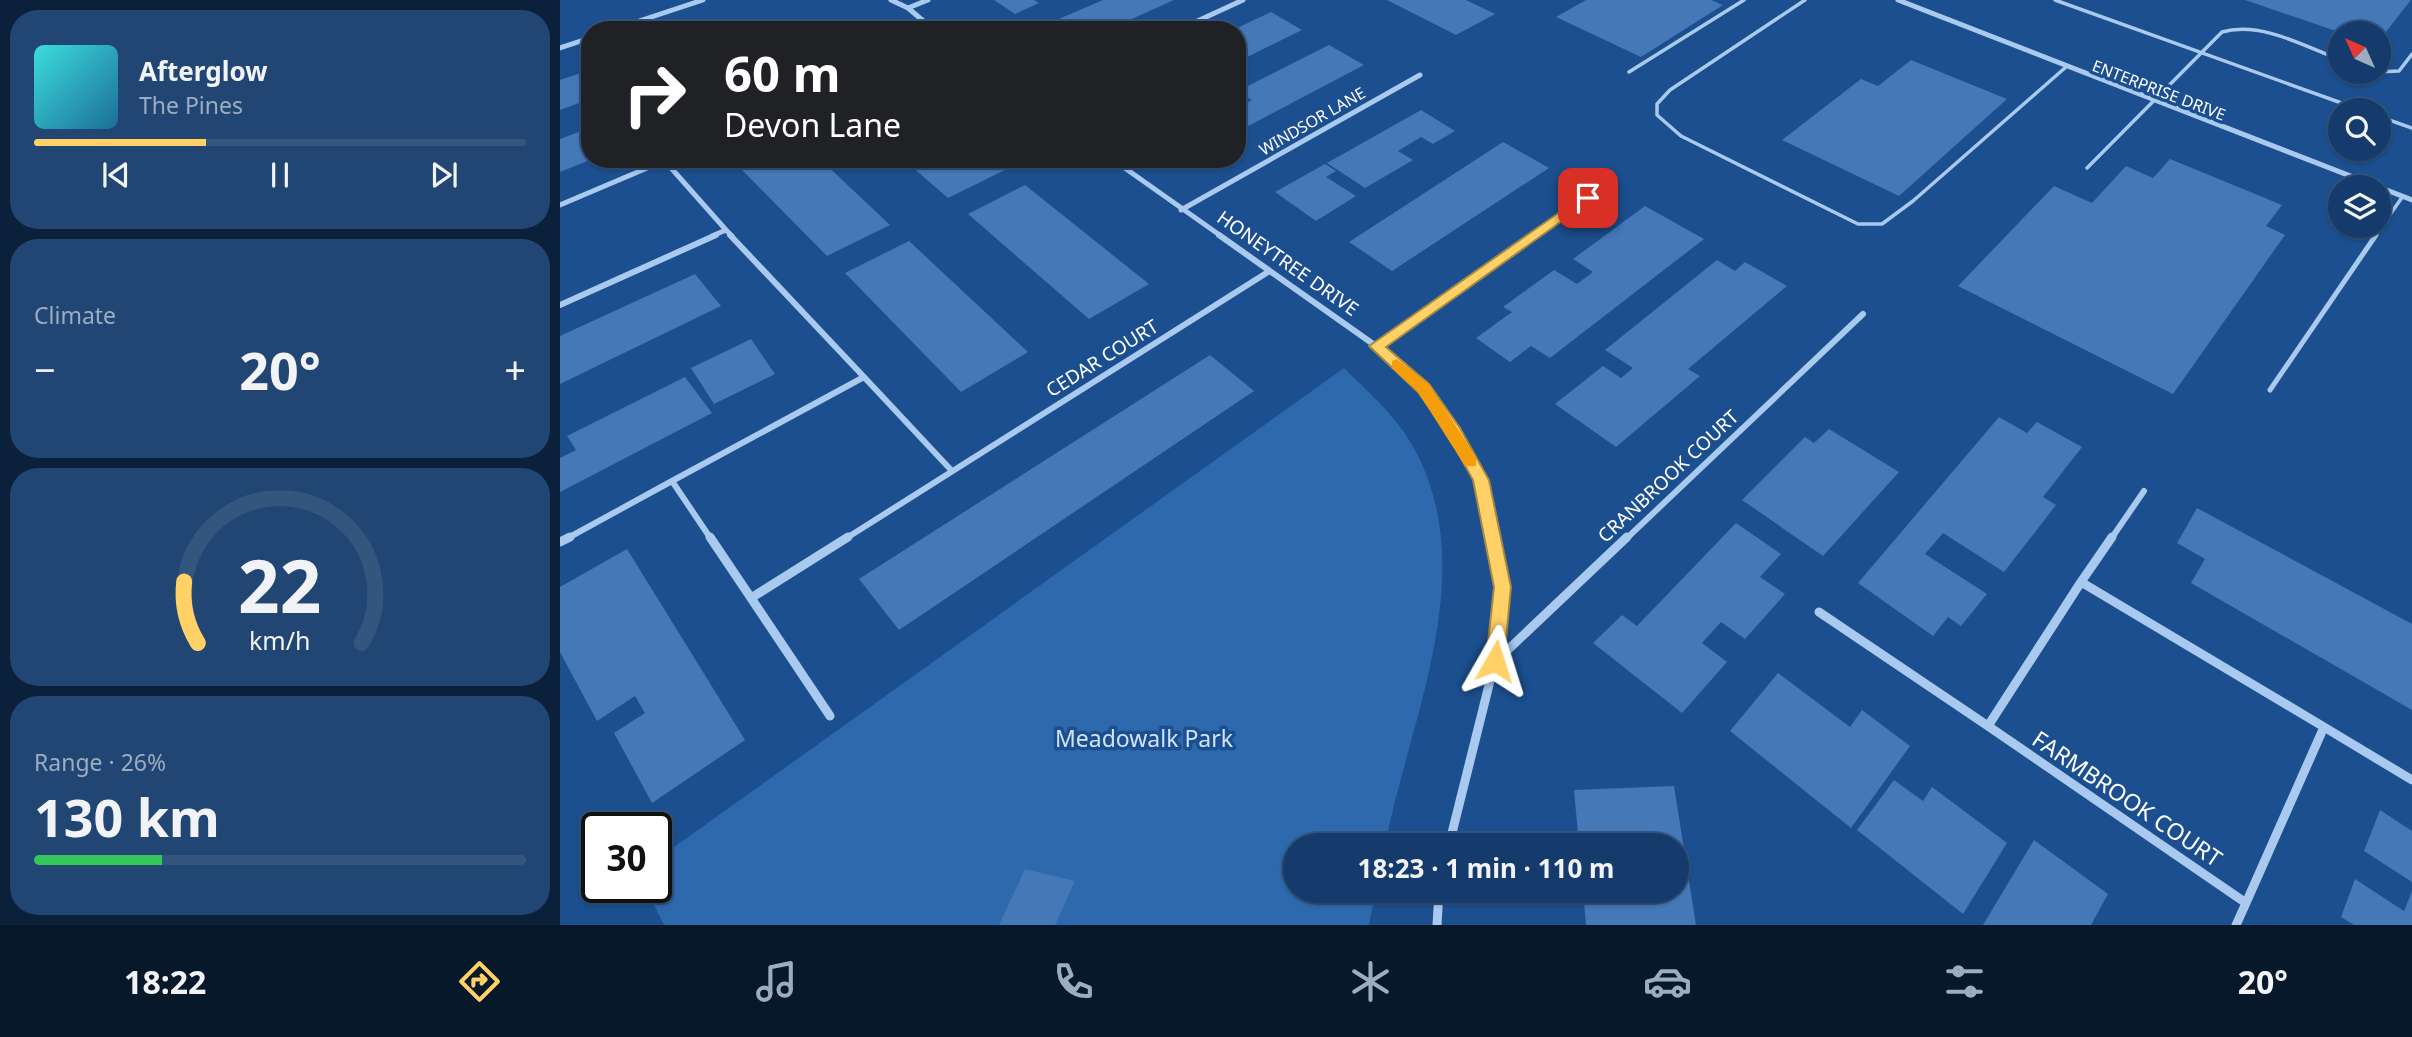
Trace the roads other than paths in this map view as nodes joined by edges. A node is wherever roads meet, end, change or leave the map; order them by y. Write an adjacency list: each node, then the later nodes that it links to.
1 (703, 0): 10 (street)
2 (891, 0): 9 (street)
3 (928, 0): 9 (street)
4 (1243, 0): 12 (street)
5 (1744, 0): 20 (lane)
6 (1805, 0): 33 (lane)
7 (1898, 0): 18 (street, ENTERPRISE DRIVE)
8 (2055, 0): 15 (lane)
9 (908, 8): 11 (street)
10 (639, 21)
11 (923, 21)
12 (1198, 21)
13 (581, 41): 14 (street)
14 (560, 48)
15 (2202, 53): 17 (lane); 22 (lane); 23 (lane)
16 (2412, 54): 19 (lane)
17 (2328, 56)
18 (2066, 67): 23 (street, ENTERPRISE DRIVE); 33 (lane)
19 (2391, 71)
20 (1629, 72)
21 (1420, 75): 35 (street, WINDSOR LANE)
22 (2328, 98)
23 (2155, 101): 29 (lane); 31 (street, ENTERPRISE DRIVE)
24 (2391, 121): 25 (lane)
25 (2412, 128)
26 (646, 168): 34 (street)
27 (672, 168): 36 (street)
28 (1124, 168): 35 (street, HONEYTREE DRIVE)
29 (2087, 168)
30 (1609, 183): 40 (street)
31 (2403, 196): 32 (street, ENTERPRISE DRIVE); 42 (lane)
32 (2412, 200)
33 (1913, 201)
34 (560, 205)
35 (1181, 210): 37 (street, HONEYTREE DRIVE)
36 (726, 230): 38 (street); 41 (street)
37 (1268, 272): 40 (street, HONEYTREE DRIVE); 43 (street, CEDAR COURT)
38 (560, 305)
39 (1863, 314): 50 (street, CRANBROOK COURT)
40 (1376, 346): 50 (street, HONEYTREE DRIVE)
41 (864, 377): 43 (street); 44 (street)
42 (2270, 390)
43 (952, 471): 48 (street, CEDAR COURT)
44 (672, 481): 46 (street); 48 (street)
45 (2144, 491): 47 (street)
46 (560, 542)
47 (2081, 582): 52 (street); 53 (street)
48 (751, 598): 51 (street)
49 (1819, 612): 52 (street, FARMBROOK COURT)
50 (1495, 661): 55 (street, HONEYTREE DRIVE)
51 (830, 716)
52 (1987, 726): 57 (street, FARMBROOK COURT)
53 (2324, 727): 54 (street); 57 (street)
54 (2412, 780)
55 (1452, 833)
56 (1438, 903): 58 (street)
57 (2246, 903): 59 (street)
58 (1437, 925)
59 (2236, 925)

